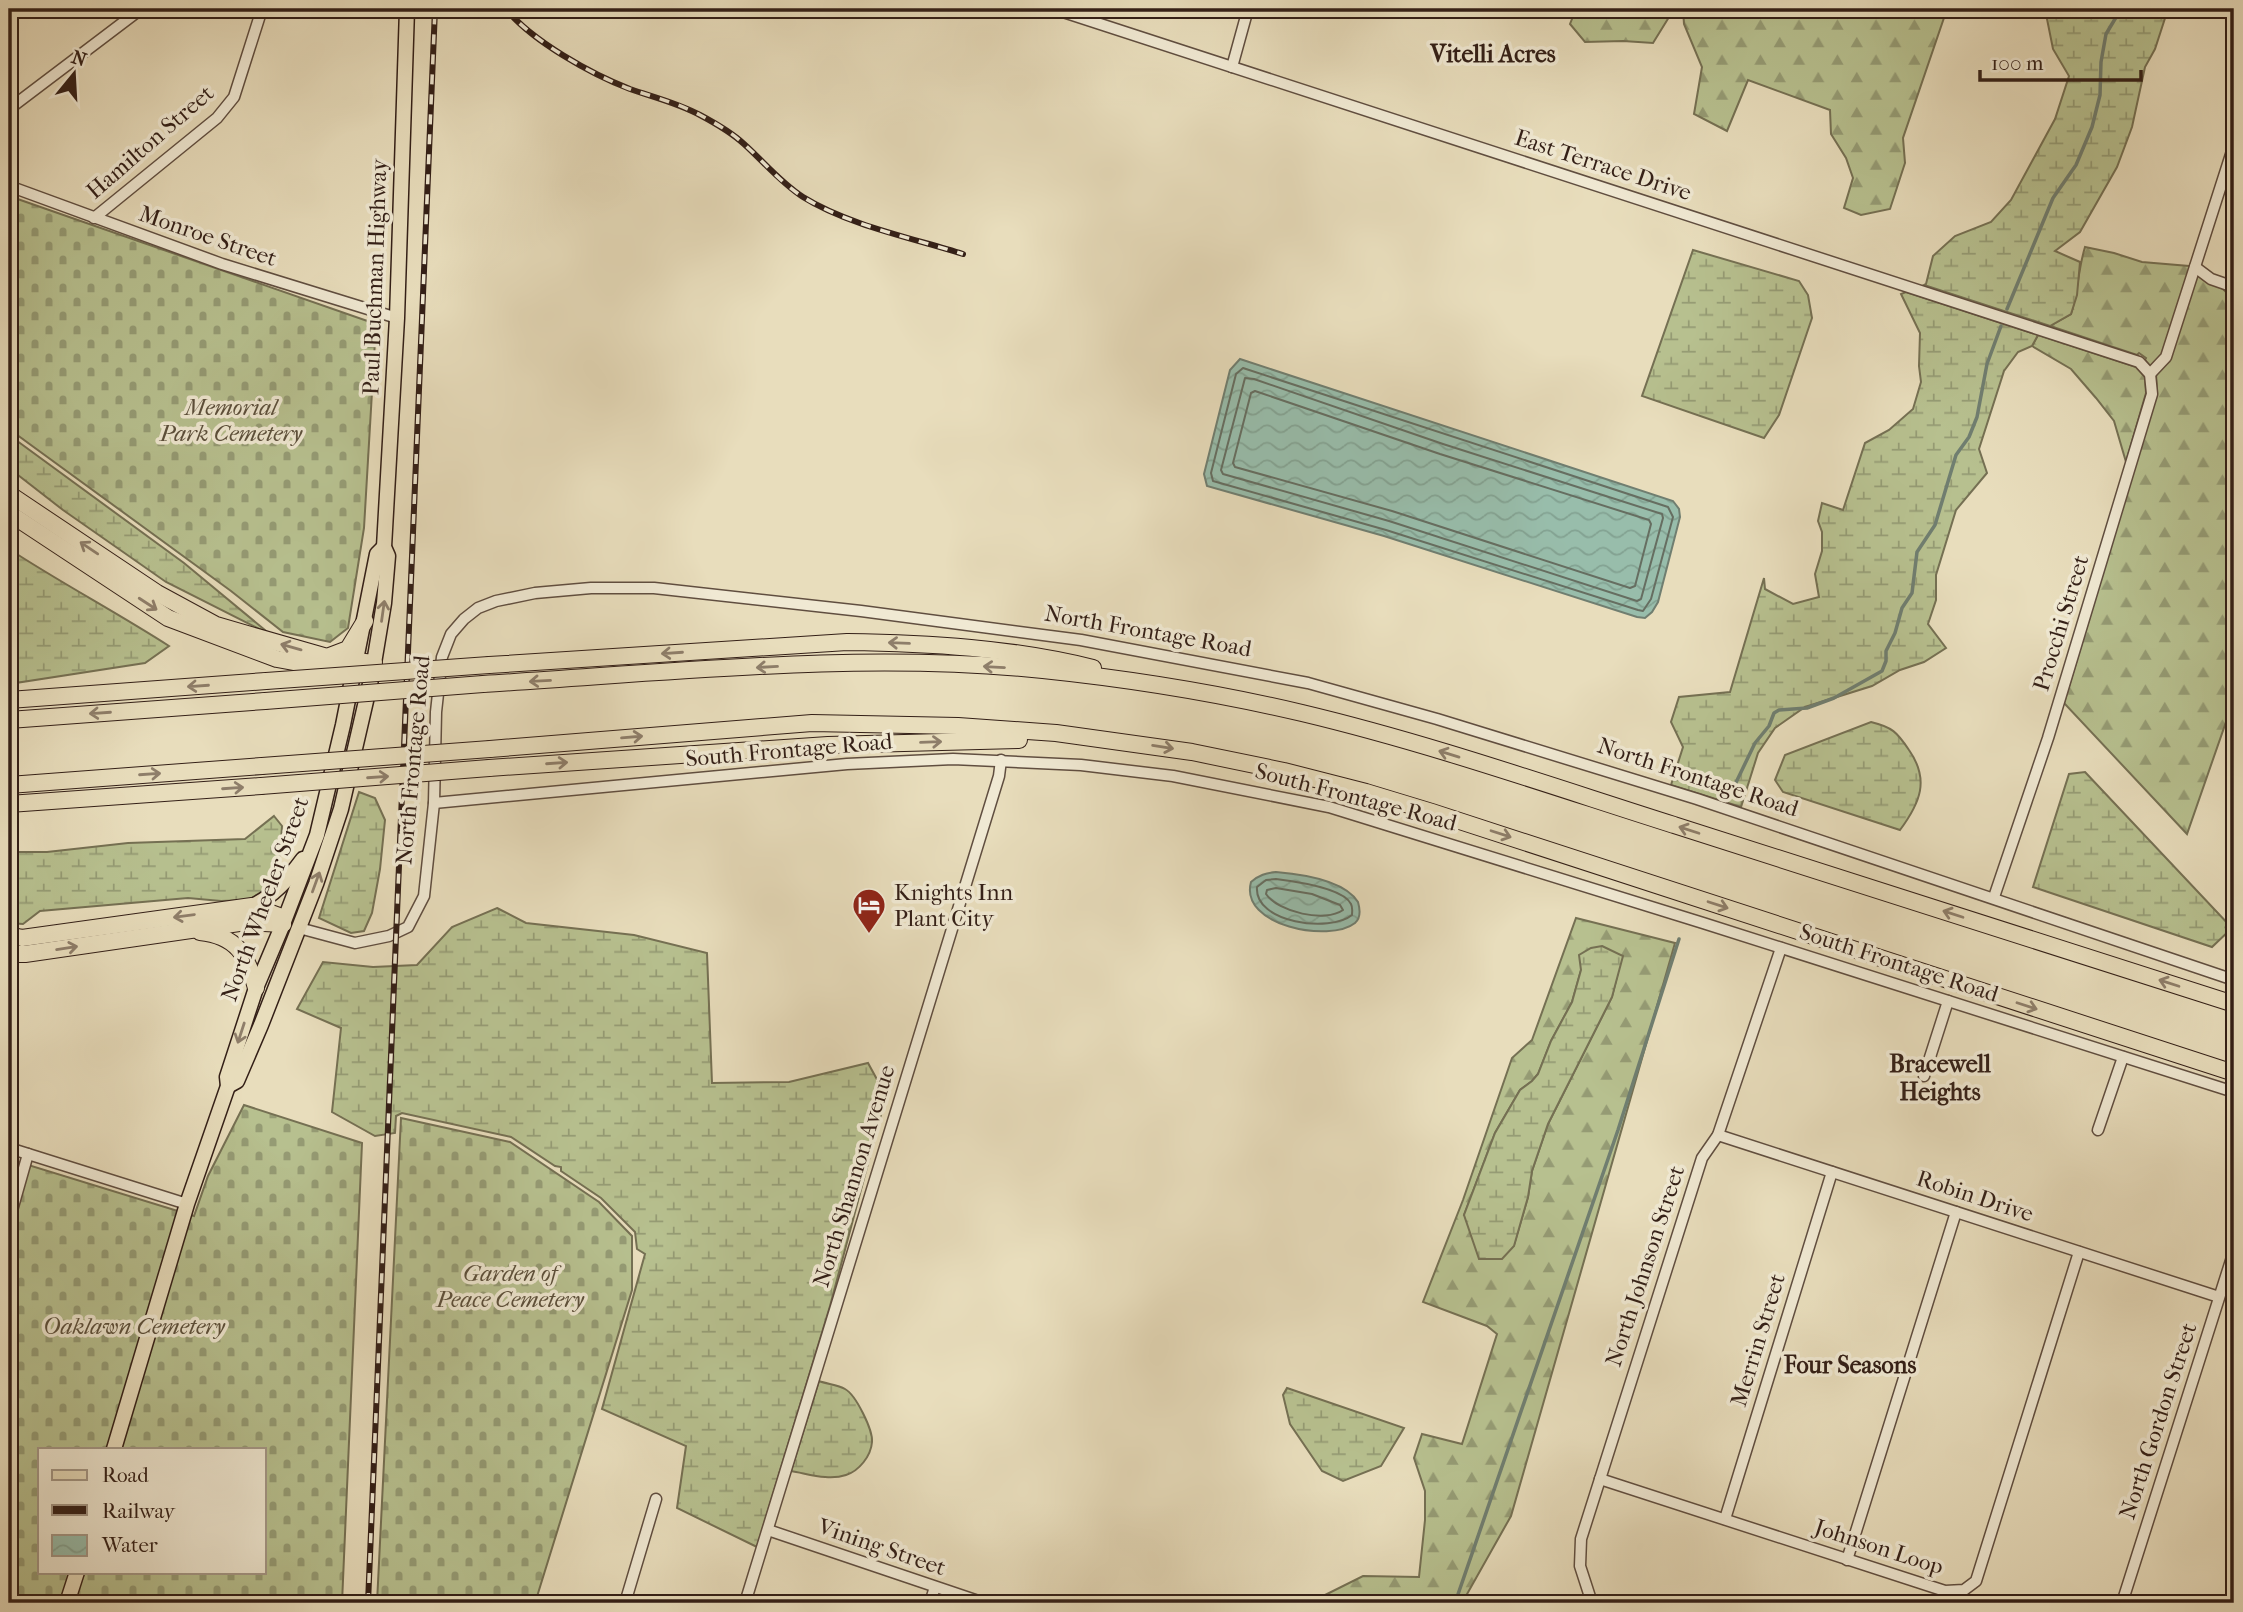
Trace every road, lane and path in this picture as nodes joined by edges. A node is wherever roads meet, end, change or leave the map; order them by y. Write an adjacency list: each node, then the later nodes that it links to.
1 (141, 9): 7 (street)
2 (262, 9): 10 (street, Hamilton Street)
3 (407, 9): 13 (main road, Paul Buchman Highway)
4 (1054, 9): 6 (street, East Terrace Drive)
5 (1248, 9): 6 (street)
6 (1232, 67): 14 (street, East Terrace Drive)
7 (9, 110)
8 (2234, 145): 11 (street)
9 (9, 186): 10 (street, Monroe Street)
10 (94, 218): 13 (street, Monroe Street)
11 (2195, 267): 12 (street); 14 (street)
12 (2234, 287)
13 (397, 318): 17 (main road, Paul Buchman Highway)
14 (2150, 374): 33 (street, Procchi Street)
15 (9, 494): 19 (highway, one-way to 15)
16 (9, 513): 20 (highway, one-way to 20)
17 (384, 547): 18 (main road, Paul Buchman Highway); 21 (main road, Paul Buchman Highway, one-way to 17)
18 (365, 621): 19 (highway); 20 (main road, Paul Buchman Highway)
19 (327, 657): 20 (highway)
20 (356, 667): 21 (highway); 25 (main road, Paul Buchman Highway)
21 (373, 669): 27 (main road, Paul Buchman Highway)
22 (1159, 685): 23 (highway, one-way to 23, bridge); 24 (highway, one-way to 24, bridge); 43 (highway, one-way to 22)
23 (9, 700)
24 (9, 720)
25 (343, 725): 32 (main road, North Wheeler Street)
26 (1095, 738): 29 (highway, one-way to 26, bridge); 31 (highway, one-way to 26, bridge); 45 (highway, one-way to 45)
27 (359, 740): 35 (main road, North Wheeler Street, one-way to 27)
28 (1001, 760): 30 (street, South Frontage Road); 38 (street, South Frontage Road); 64 (street, North Shannon Avenue)
29 (9, 785)
30 (434, 803): 33 (street, North Frontage Road); 35 (street, North Frontage Road)
31 (12, 804)
32 (314, 844): 34 (main road); 35 (main road, North Wheeler Street)
33 (1994, 897): 40 (street, North Frontage Road)
34 (252, 906): 35 (highway); 37 (highway, one-way to 37)
35 (291, 926): 36 (highway); 41 (main road, North Wheeler Street); 47 (main road, North Wheeler Street)
36 (180, 930): 39 (highway, one-way to 36); 41 (highway)
37 (9, 935)
38 (1781, 948): 42 (street, South Frontage Road); 50 (street, North Johnson Street)
39 (9, 954)
40 (2234, 980)
41 (256, 988): 47 (main road, North Wheeler Street, one-way to 47)
42 (1948, 1001): 44 (street, South Frontage Road); 46 (street)
43 (2234, 1004)
44 (2123, 1057): 48 (street, South Frontage Road); 49 (street)
45 (2234, 1073)
46 (1924, 1076)
47 (228, 1086): 54 (main road, North Wheeler Street)
48 (2234, 1092)
49 (2098, 1130)
50 (1718, 1135): 53 (street, Robin Drive); 61 (street, North Johnson Street)
51 (9, 1148): 52 (street)
52 (28, 1154): 54 (street); 56 (street)
53 (1832, 1172): 55 (street, Robin Drive); 63 (street, Merrin Street)
54 (187, 1204): 60 (main road, North Wheeler Street)
55 (1955, 1212): 58 (street, Robin Drive); 65 (street)
56 (9, 1221)
57 (2234, 1251): 59 (street, North Gordon Street)
58 (2079, 1252): 59 (street, Robin Drive); 65 (street, Johnson Loop)
59 (2219, 1297): 74 (street, North Gordon Street)
60 (114, 1448)
61 (1600, 1479): 63 (street, Johnson Loop); 73 (street, North Johnson Street)
62 (656, 1499): 69 (street)
63 (1725, 1520): 65 (street, Johnson Loop)
64 (768, 1530): 67 (street, Vining Street); 70 (street, North Shannon Avenue)
65 (1847, 1559)
66 (76, 1574): 68 (main road)
67 (935, 1587): 71 (street); 72 (street, Vining Street)
68 (67, 1603)
69 (625, 1603)
70 (745, 1603)
71 (930, 1603)
72 (984, 1603)
73 (1592, 1603)
74 (2122, 1603)

